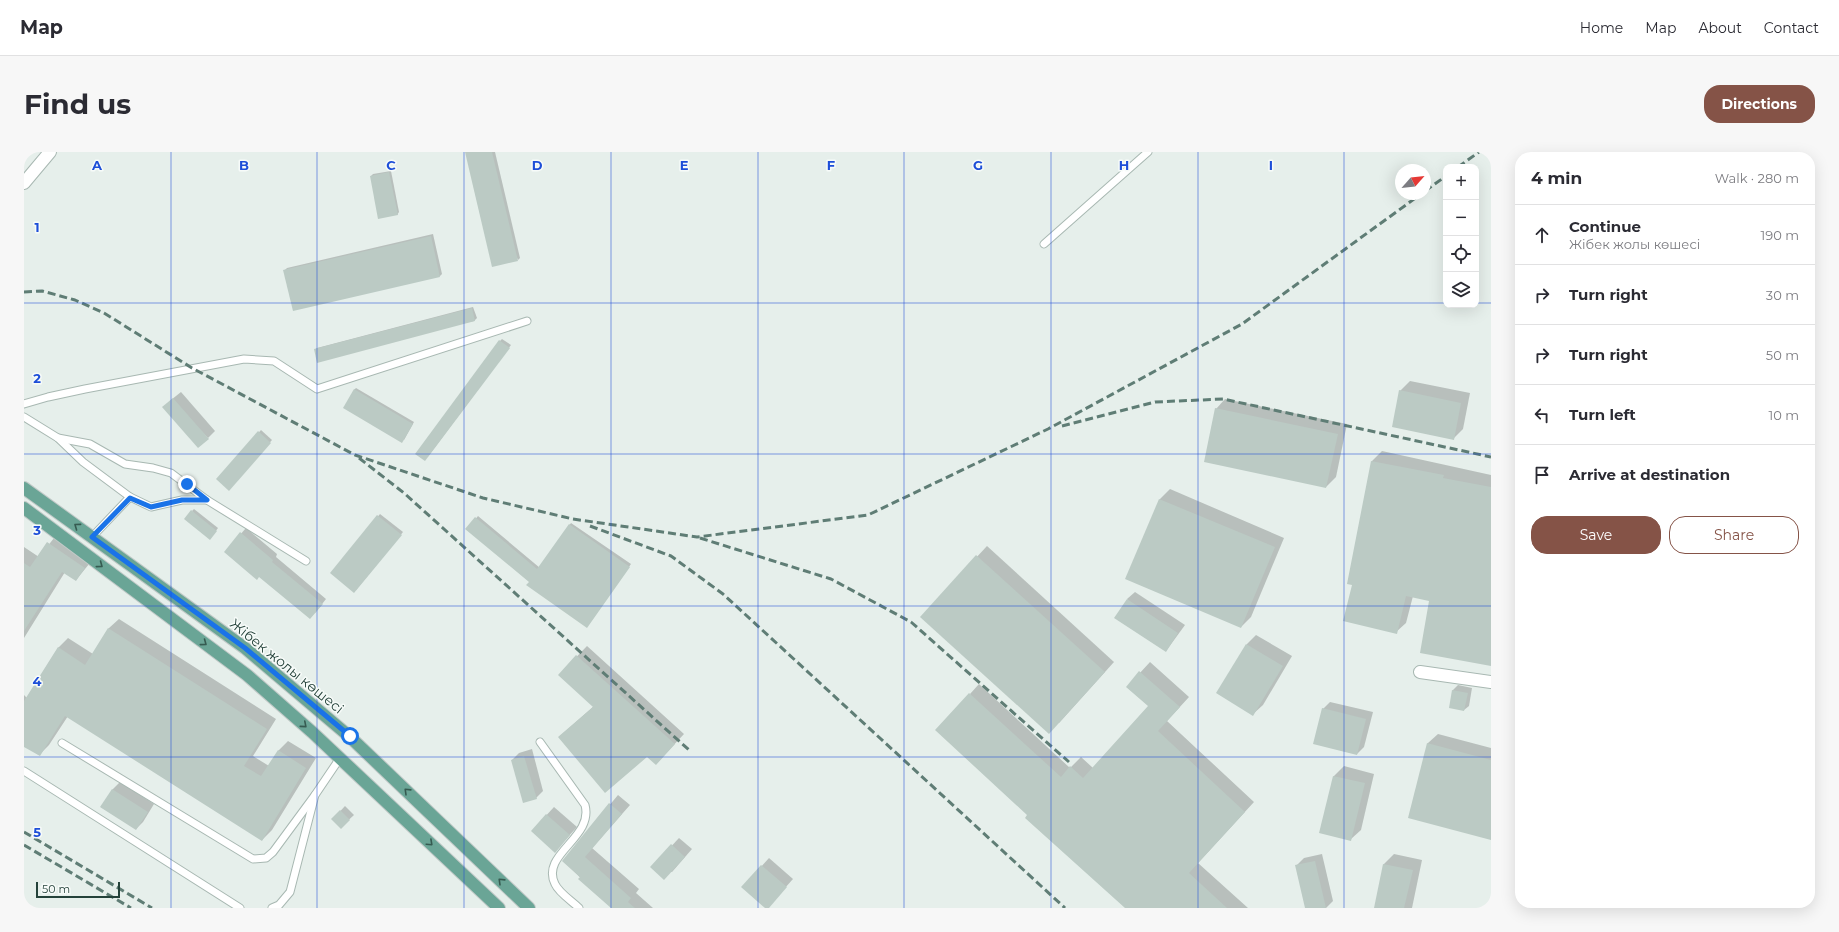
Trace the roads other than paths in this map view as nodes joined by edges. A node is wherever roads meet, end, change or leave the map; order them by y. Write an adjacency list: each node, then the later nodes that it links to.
1 (50, 152): 3 (street)
2 (1148, 152): 4 (lane)
3 (24, 184)
4 (1044, 244)
5 (527, 321): 6 (lane)
6 (24, 404)
7 (24, 417): 8 (lane)
8 (58, 438): 10 (lane); 11 (lane)
9 (24, 488): 13 (main road, Жібек жолы көшесі, one-way to 9)
10 (130, 498): 11 (lane); 13 (lane)
11 (207, 500): 14 (lane)
12 (24, 508): 19 (main road, one-way to 19)
13 (92, 537): 25 (main road, Жібек жолы көшесі, one-way to 13)
14 (306, 561)
15 (1420, 672): 16 (street)
16 (1491, 682)
17 (540, 742): 26 (lane)
18 (62, 743): 21 (lane)
19 (340, 758): 21 (lane); 24 (main road, one-way to 24)
20 (24, 771): 22 (lane)
21 (315, 795): 23 (lane)
22 (240, 908)
23 (272, 908)
24 (499, 908)
25 (529, 908)
26 (579, 908)

